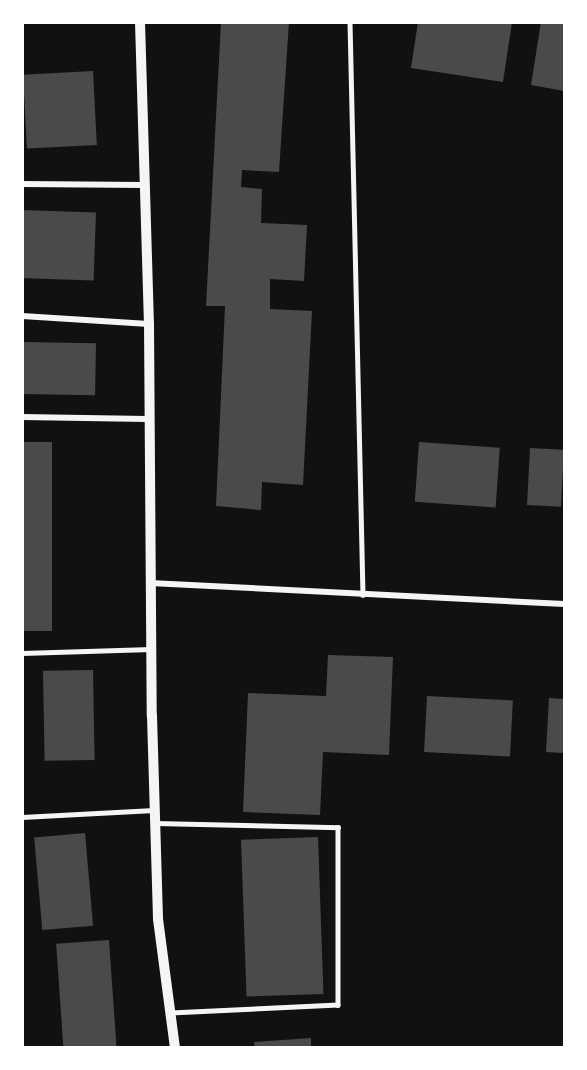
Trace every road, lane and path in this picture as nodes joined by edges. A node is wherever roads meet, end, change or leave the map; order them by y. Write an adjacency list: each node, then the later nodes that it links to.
1 (140, 22): 4 (street)
2 (350, 22): 10 (lane)
3 (22, 184): 4 (street)
4 (145, 185): 6 (street)
5 (22, 316): 6 (street)
6 (149, 324): 8 (street)
7 (22, 417): 8 (street)
8 (147, 418): 9 (street)
9 (150, 583): 10 (street); 12 (street)
10 (363, 595): 11 (street)
11 (564, 604)
12 (151, 649): 13 (lane); 14 (street)
13 (22, 653)
14 (154, 810): 15 (lane); 16 (street)
15 (22, 817)
16 (155, 823): 17 (street); 17 (lane)
17 (170, 1013): 18 (street)
18 (175, 1047)

